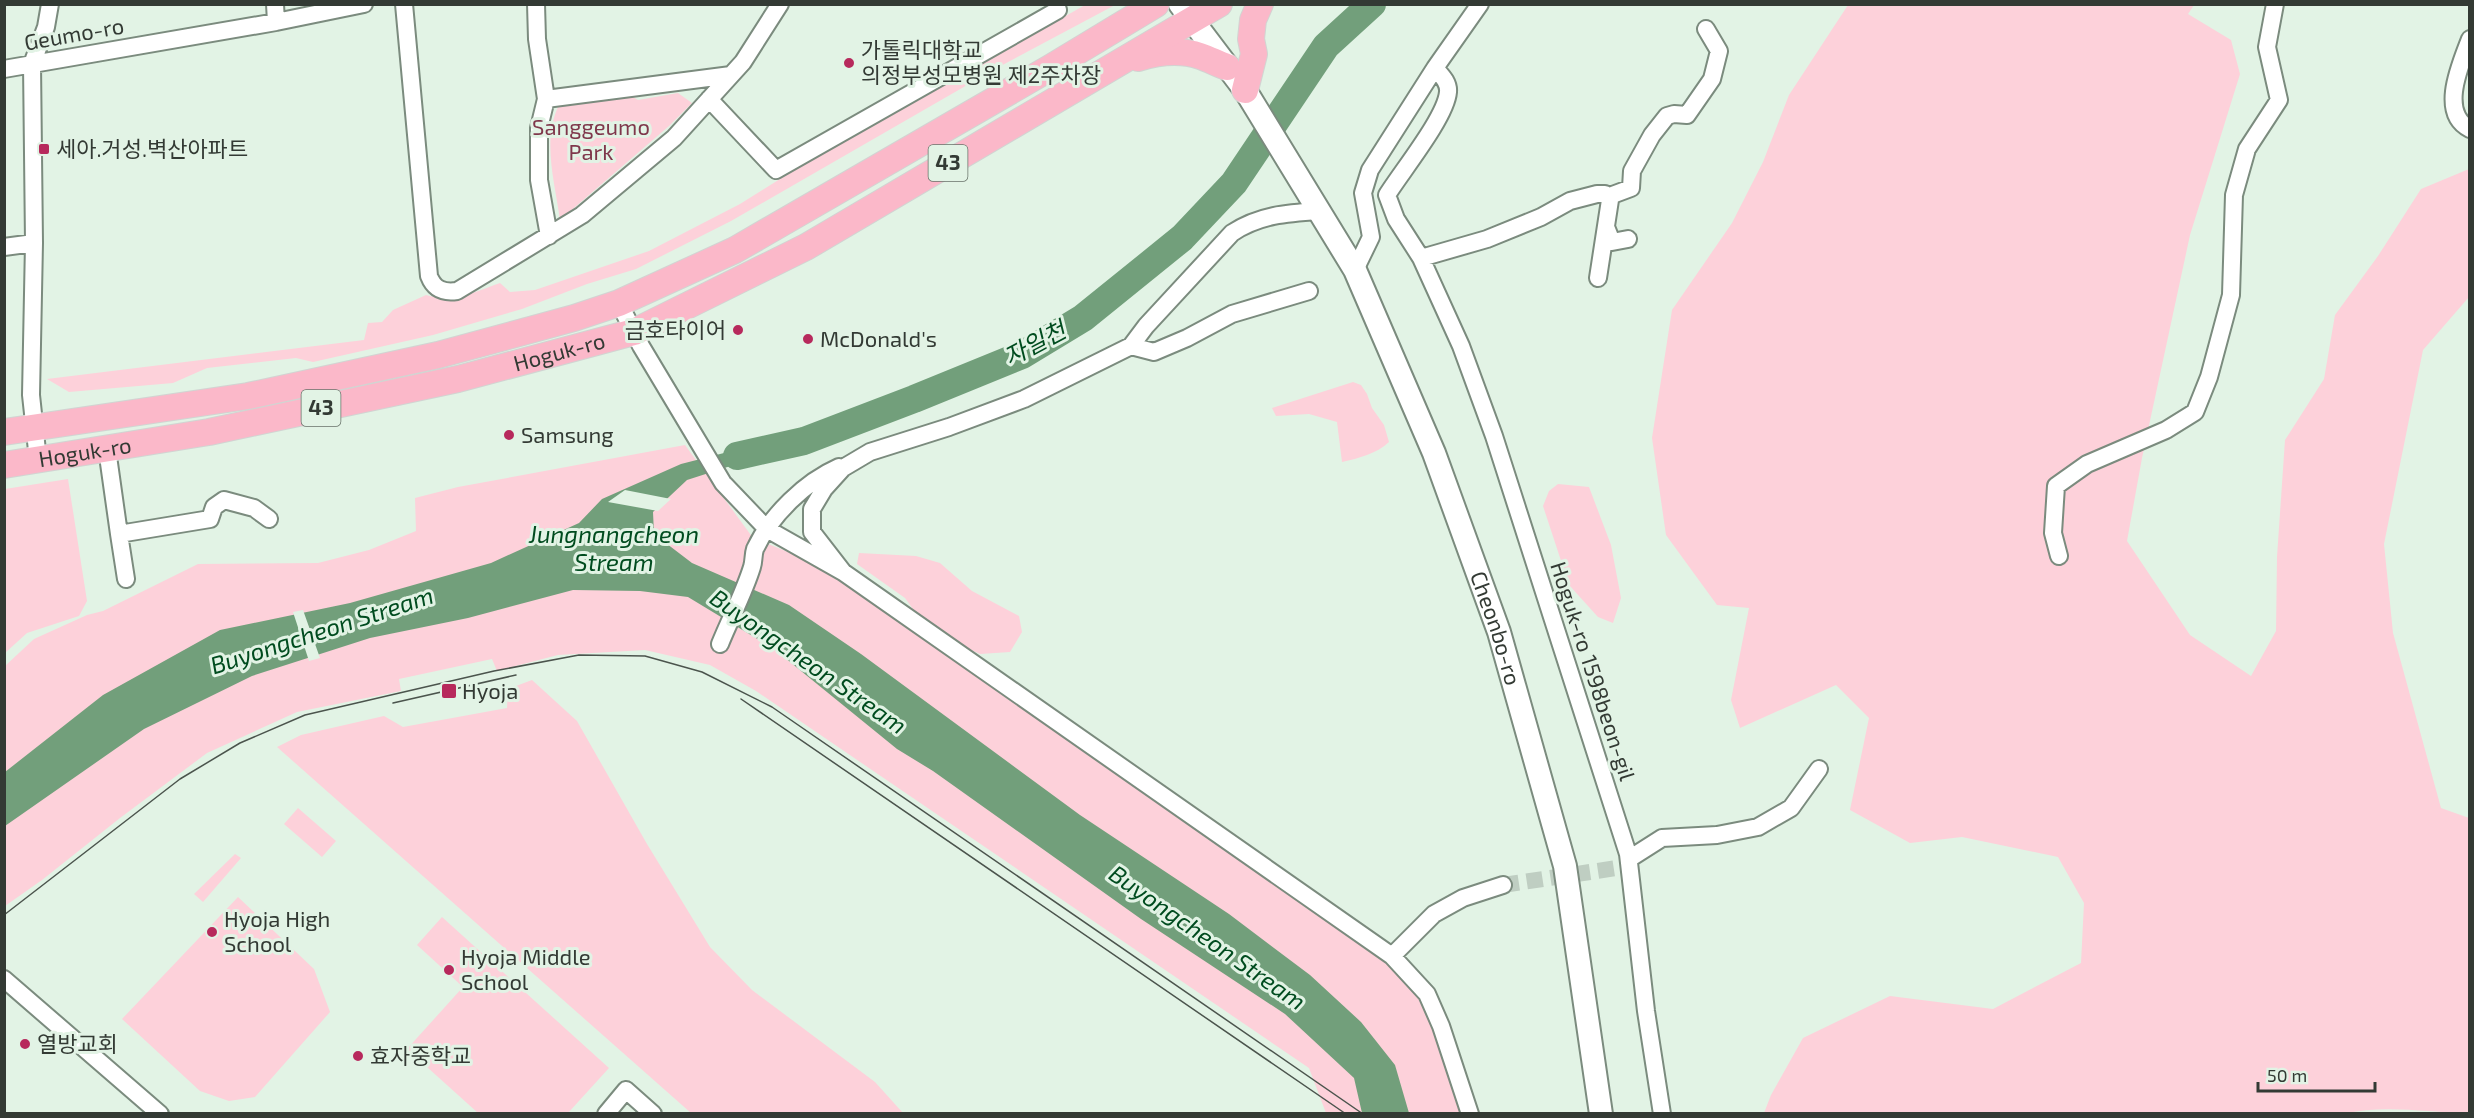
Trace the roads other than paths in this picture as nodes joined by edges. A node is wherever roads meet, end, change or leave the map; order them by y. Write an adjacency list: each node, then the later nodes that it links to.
1 (50, 4): 17 (street)
2 (274, 4): 14 (street)
3 (364, 4): 14 (street, Geumo-ro)
4 (404, 4): 30 (street)
5 (536, 4): 24 (street)
6 (780, 4): 22 (street)
7 (1056, 4): 25 (street)
8 (1156, 4): 34 (main road, Hoguk-ro / 43)
9 (1219, 4): 13 (main road, Hoguk-ro / 43)
10 (1260, 4): 23 (main road)
11 (1480, 4): 20 (street)
12 (2275, 4): 52 (street)
13 (1185, 12): 18 (main road, Hoguk-ro / 43); 19 (main road)
14 (276, 22): 17 (street, Geumo-ro)
15 (1707, 29): 27 (street)
16 (2469, 39): 26 (street)
17 (33, 64): 21 (street, Geumo-ro); 32 (street)
18 (1112, 66): 19 (main road); 39 (main road, Hoguk-ro / 43)
19 (1227, 67): 23 (main road)
20 (1435, 68): 35 (street, Hoguk-ro 1598beon-gil); 36 (street)
21 (4, 69)
22 (731, 75): 24 (street); 25 (street)
23 (1245, 90): 28 (main road, Cheonbo-ro)
24 (546, 99): 30 (street)
25 (709, 99): 30 (street)
26 (2469, 129)
27 (1607, 197): 29 (street); 35 (street)
28 (1319, 211): 36 (main road, Cheonbo-ro); 42 (street)
29 (1606, 227): 31 (street); 37 (street)
30 (549, 236)
31 (1628, 239)
32 (34, 243): 33 (street); 43 (street)
33 (4, 247)
34 (735, 250): 39 (main road); 40 (main road, Hoguk-ro / 43)
35 (1421, 258): 57 (street, Hoguk-ro 1598beon-gil)
36 (1355, 270): 65 (main road, Cheonbo-ro)
37 (1598, 278)
38 (1309, 291): 42 (street)
39 (701, 299): 41 (main road, Hoguk-ro / 43)
40 (619, 303): 41 (street); 43 (main road, Hoguk-ro / 43)
41 (634, 332): 45 (main road, Hoguk-ro / 43); 50 (street)
42 (1131, 346): 46 (street)
43 (33, 428): 44 (main road, Hoguk-ro / 43); 47 (street)
44 (4, 432)
45 (107, 448): 47 (main road, Hoguk-ro / 43); 51 (street)
46 (870, 452): 50 (street); 53 (street)
47 (38, 460): 48 (main road, Hoguk-ro / 43)
48 (4, 465)
49 (269, 519): 51 (street)
50 (767, 529): 53 (street); 55 (street)
51 (119, 534): 54 (street)
52 (2059, 556)
53 (843, 573): 59 (street)
54 (126, 579)
55 (720, 644)
56 (1819, 769): 57 (street)
57 (1629, 859): 66 (street, Hoguk-ro 1598beon-gil)
58 (1503, 885): 59 (street)
59 (1392, 957): 64 (street)
60 (4, 979): 61 (street)
61 (160, 1113)
62 (606, 1113): 63 (street)
63 (653, 1113)
64 (1470, 1113)
65 (1601, 1113)
66 (1662, 1113)

